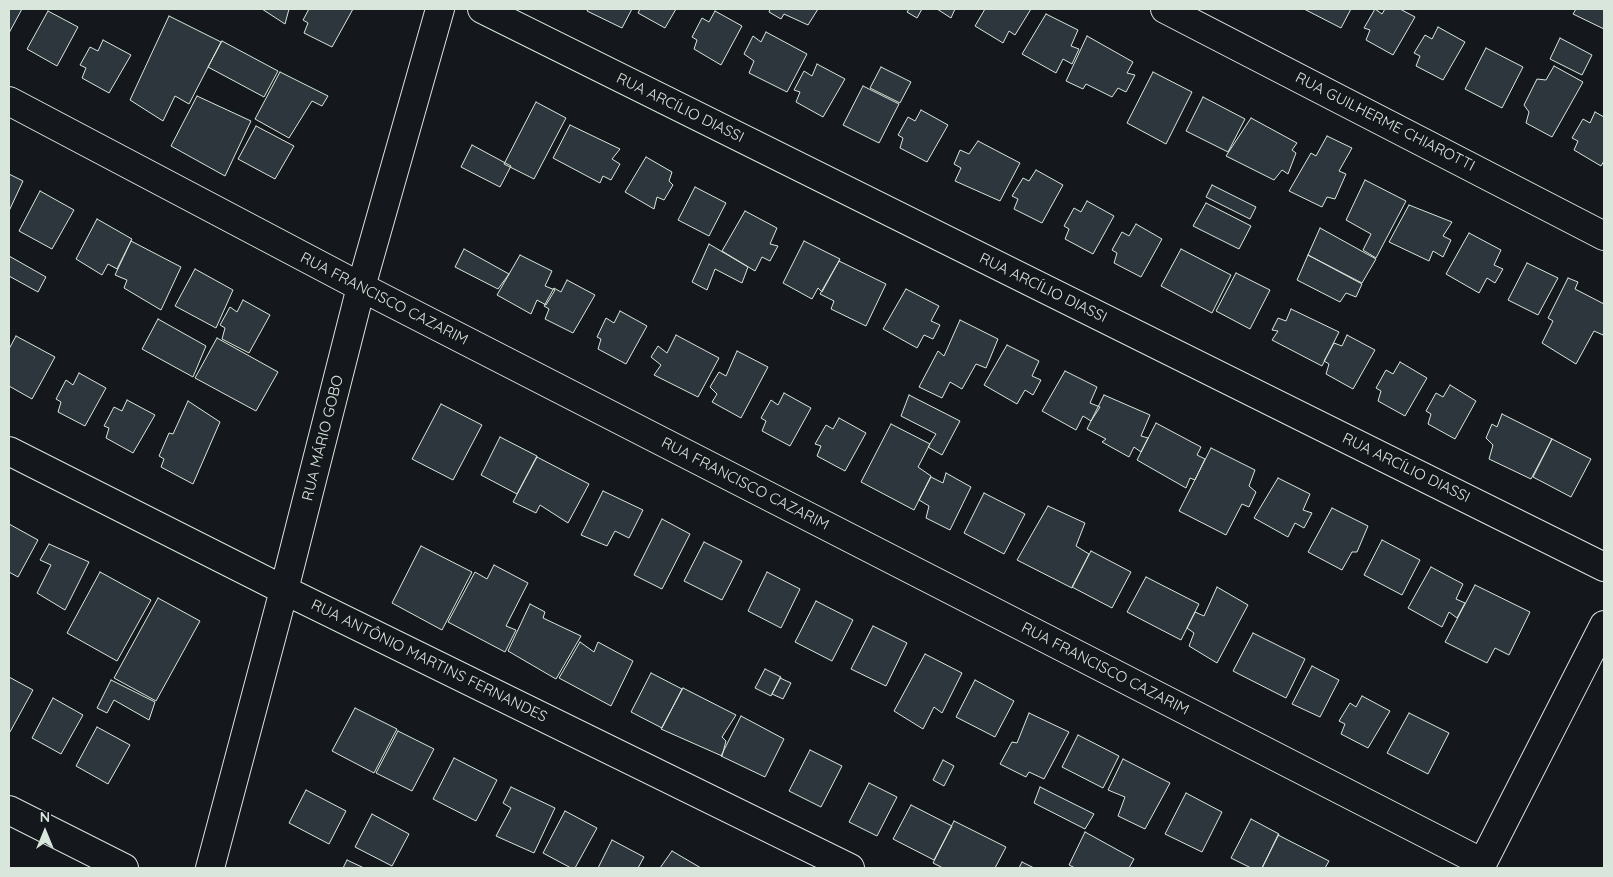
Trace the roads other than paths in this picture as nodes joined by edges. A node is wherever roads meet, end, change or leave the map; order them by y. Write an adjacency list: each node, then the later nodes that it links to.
1 (440, 9): 6 (street, RUA MÁRIO GOBO)
2 (482, 9): 8 (street, RUA ARCÍLIO DIASSI)
3 (1165, 9): 5 (street, RUA GUILHERME CHIAROTTI)
4 (9, 101): 6 (street, RUA FRANCISCO CAZARIM)
5 (1604, 236)
6 (361, 287): 9 (street, RUA MÁRIO GOBO); 12 (street, RUA FRANCISCO CAZARIM)
7 (9, 451): 9 (street, RUA ANTÔNIO MARTINS FERNANDES)
8 (1604, 567)
9 (284, 590): 14 (street, RUA MÁRIO GOBO); 15 (street, RUA ANTÔNIO MARTINS FERNANDES)
10 (1604, 624): 12 (street)
11 (9, 810): 13 (street)
12 (1481, 865)
13 (124, 868)
14 (210, 868)
15 (850, 868)

